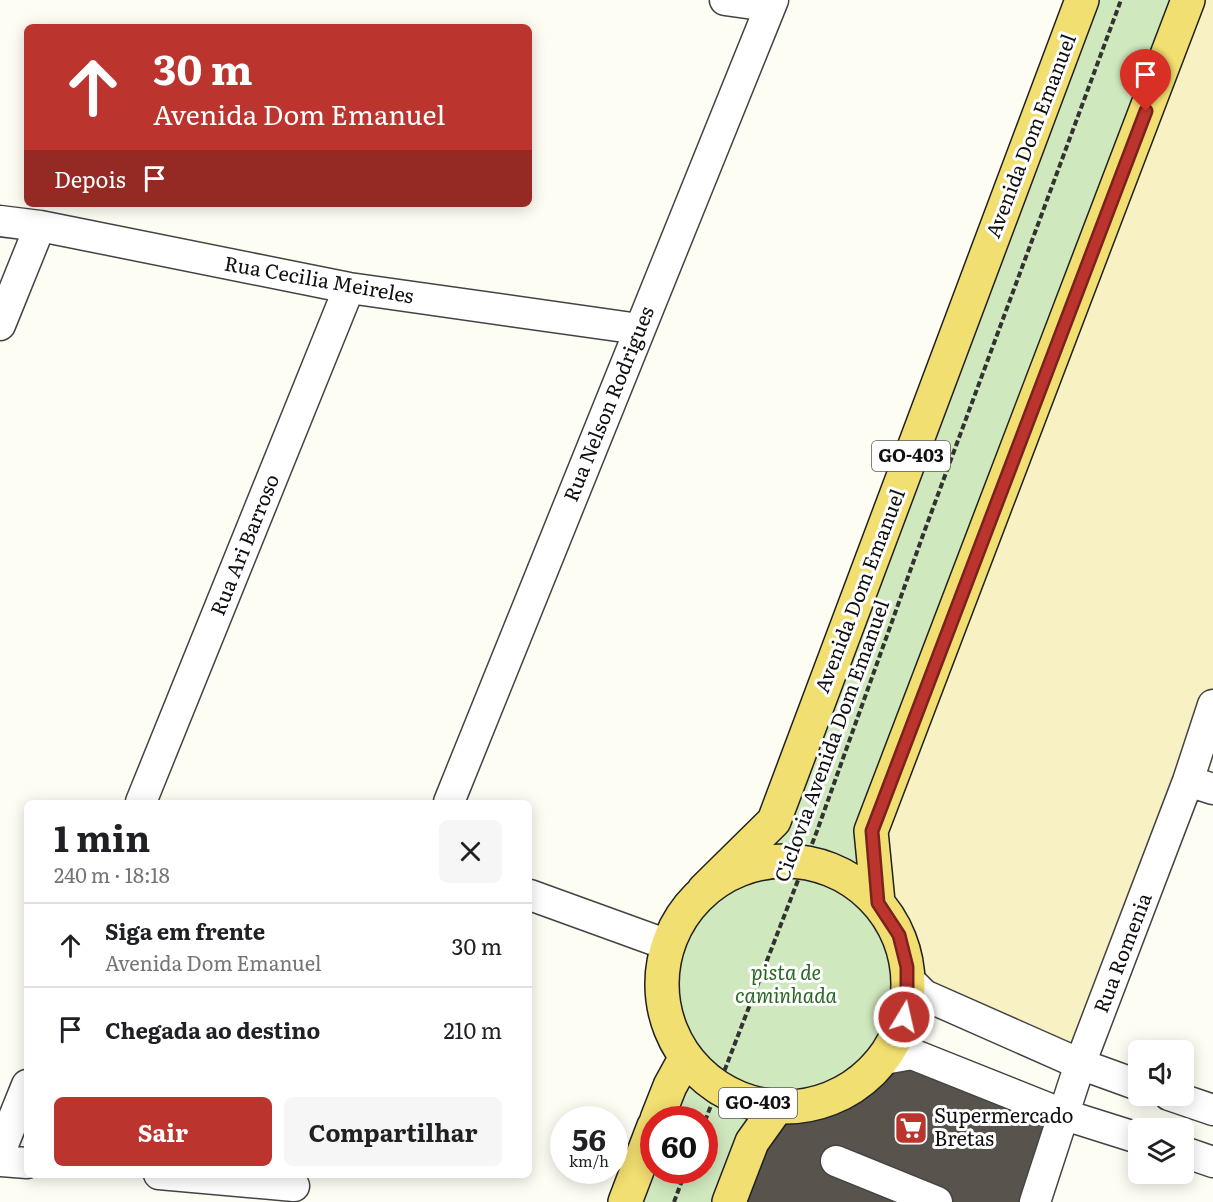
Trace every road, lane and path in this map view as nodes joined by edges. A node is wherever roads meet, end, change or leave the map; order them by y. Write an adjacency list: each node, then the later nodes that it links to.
1 (725, 0): 5 (street)
2 (1082, 0): 16 (main road, Avenida Dom Emanuel / GO-403)
3 (1122, 0): 15 (path, Ciclovia Avenida Dom Emanuel)
4 (1188, 0): 18 (main road, GO-403)
5 (771, 3): 10 (street, Rua Nelson Rodrigues)
6 (0, 221): 7 (street, Rua Cecilia Meireles)
7 (40, 226): 8 (street, Rua Cecilia Meireles); 9 (street)
8 (349, 288): 10 (street, Rua Cecilia Meireles); 13 (street, Rua Ari Barroso)
9 (0, 325)
10 (639, 329): 14 (street, Rua Nelson Rodrigues)
11 (1213, 705): 12 (street, Rua Romenia)
12 (1200, 785): 23 (street, Rua Romenia)
13 (142, 800)
14 (449, 800)
15 (804, 862): 16 (main road, GO-403); 18 (main road, GO-403); 25 (path, Ciclovia Avenida Dom Emanuel)
16 (704, 890): 19 (main road, GO-403)
17 (532, 896): 19 (street)
18 (878, 903): 20 (main road, GO-403)
19 (668, 945): 21 (main road, GO-403)
20 (909, 980): 22 (main road, GO-403); 23 (street)
21 (686, 1057): 25 (main road, GO-403); 28 (main road)
22 (884, 1059): 30 (main road, GO-403); 32 (street)
23 (1080, 1064): 24 (street); 32 (street, Rua Romenia)
24 (1128, 1081)
25 (718, 1086): 29 (path, Ciclovia Avenida Dom Emanuel); 30 (main road, GO-403)
26 (24, 1093): 34 (street)
27 (1194, 1104): 31 (street)
28 (662, 1106)
29 (711, 1106)
30 (777, 1107): 46 (main road, GO-403)
31 (1213, 1110)
32 (1065, 1114): 33 (street); 48 (street, Rua Romenia)
33 (1128, 1135)
34 (0, 1152)
35 (1194, 1155): 38 (street)
36 (0, 1161): 39 (street)
37 (836, 1161): 47 (street)
38 (1213, 1162)
39 (24, 1163)
40 (640, 1163): 44 (main road)
41 (197, 1178): 43 (street)
42 (681, 1184): 45 (path)
43 (293, 1188)
44 (625, 1202)
45 (674, 1202)
46 (729, 1202)
47 (937, 1202)
48 (1035, 1202)

